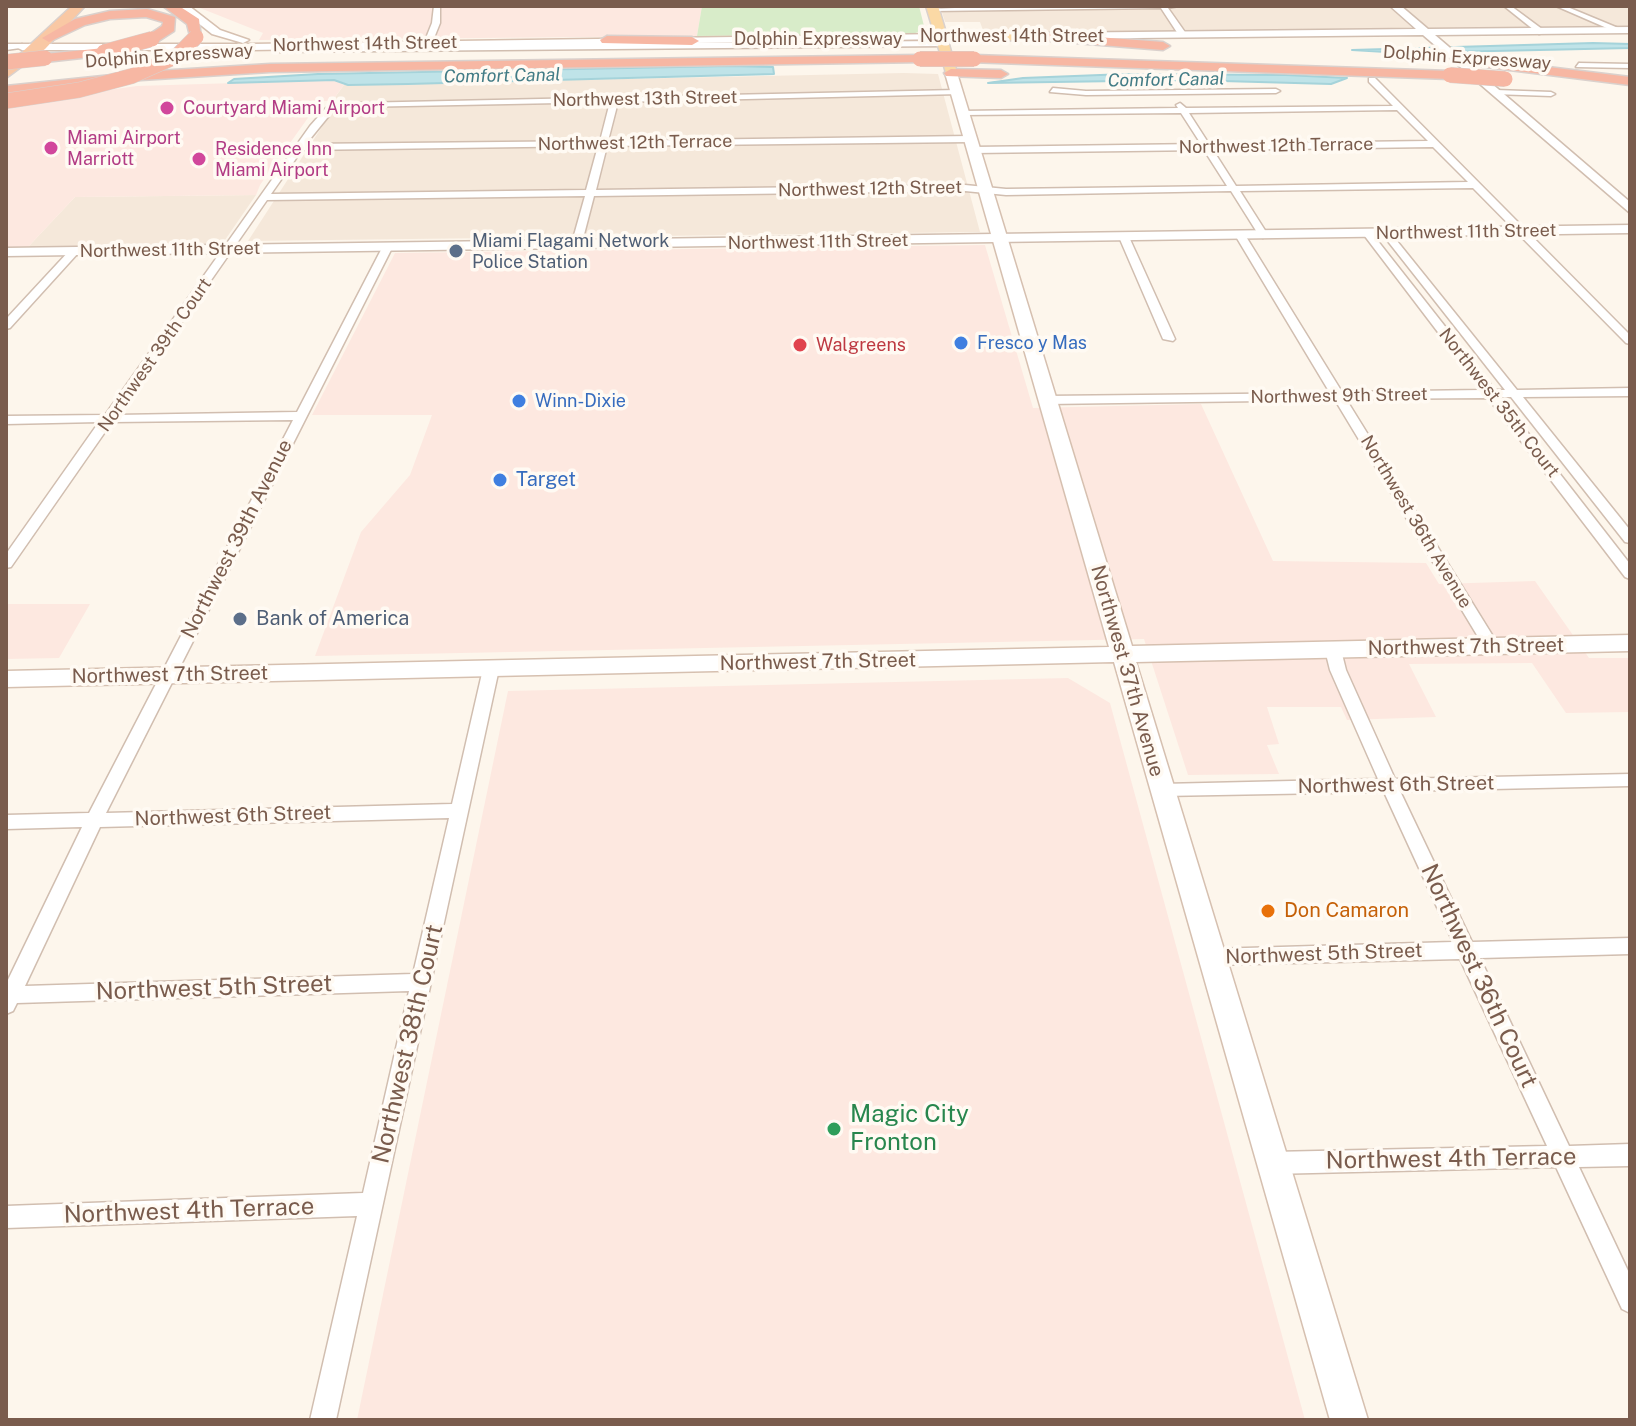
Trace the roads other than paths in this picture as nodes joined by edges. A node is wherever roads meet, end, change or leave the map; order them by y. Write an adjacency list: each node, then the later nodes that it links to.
1 (79, 6): 19 (highway)
2 (170, 6): 44 (highway, bridge)
3 (182, 6): 21 (main road)
4 (437, 6): 20 (street)
5 (1163, 6): 6 (street); 10 (street); 15 (street)
6 (1176, 6)
7 (1395, 6): 13 (street)
8 (1507, 6): 14 (street)
9 (1559, 6): 12 (street)
10 (932, 7): 18 (main road, Northwest 37th Avenue)
11 (51, 13): 23 (highway)
12 (1626, 29): 14 (street, Northwest 14th Street)
13 (1426, 32): 14 (street, Northwest 14th Street); 15 (street, Northwest 14th Street); 27 (street)
14 (1542, 32)
15 (1183, 35): 16 (street, Northwest 14th Street)
16 (1031, 36): 18 (main road, Northwest 14th Street); 26 (highway)
17 (607, 40): 18 (main road, Northwest 14th Street); 20 (main road, Northwest 14th Street); 25 (highway)
18 (942, 40): 24 (street, Northwest 14th Street); 33 (main road, Northwest 37th Avenue)
19 (45, 42): 23 (main road, Northwest 14th Street); 24 (main road, Northwest 14th Street); 28 (highway, bridge); 32 (highway)
20 (428, 43): 21 (main road, Northwest 14th Street)
21 (285, 46): 24 (main road, Northwest 14th Street)
22 (6, 47): 23 (street, Northwest 14th Street)
23 (22, 47): 28 (highway)
24 (251, 47)
25 (920, 50): 26 (highway, Dolphin Expressway, bridge); 32 (highway, Dolphin Expressway); 44 (highway, Dolphin Expressway)
26 (972, 51): 27 (highway, Dolphin Expressway); 31 (highway, Dolphin Expressway)
27 (1442, 59): 31 (highway, Dolphin Expressway); 36 (highway, Dolphin Expressway, bridge); 36 (street); 37 (highway)
28 (6, 61)
29 (1579, 65): 30 (street)
30 (1630, 66)
31 (1317, 69): 34 (highway)
32 (6, 72)
33 (951, 73): 34 (highway); 42 (main road, Northwest 37th Avenue)
34 (1005, 74): 42 (highway)
35 (1372, 80): 46 (street)
36 (1498, 80): 37 (highway, Dolphin Expressway); 41 (highway, Dolphin Expressway); 43 (street); 60 (street)
37 (1630, 82)
38 (1053, 90): 39 (street)
39 (1171, 91): 40 (street); 48 (street)
40 (1276, 91)
41 (1630, 92)
42 (958, 94): 45 (street, Northwest 13th Street); 49 (main road, Northwest 37th Avenue)
43 (1551, 94)
44 (6, 97)
45 (615, 99): 47 (street, Northwest 13th Street); 50 (street)
46 (1399, 108): 48 (street); 51 (street)
47 (333, 109): 53 (street, Northwest 39th Court)
48 (1184, 111): 49 (street); 54 (street)
49 (963, 113): 52 (main road, Northwest 37th Avenue)
50 (603, 143): 52 (street, Northwest 12th Terrace); 53 (street, Northwest 12th Terrace); 58 (street)
51 (1434, 144): 54 (street, Northwest 12th Terrace); 55 (street)
52 (972, 145): 54 (street, Northwest 12th Terrace); 57 (main road, Northwest 37th Avenue)
53 (300, 147): 59 (street, Northwest 39th Court)
54 (1208, 147): 56 (street)
55 (1474, 185): 56 (street, Northwest 12th Street); 62 (street)
56 (1233, 189): 57 (street, Northwest 12th Street); 66 (street)
57 (986, 190): 58 (street, Northwest 12th Street); 68 (main road, Northwest 37th Avenue)
58 (590, 193): 59 (street, Northwest 12th Street); 69 (street)
59 (266, 197): 71 (street, Northwest 39th Court)
60 (1630, 209)
61 (1630, 229): 62 (street, Northwest 11th Street)
62 (1521, 231): 64 (street, Northwest 11th Street); 76 (street)
63 (1367, 233): 64 (street, Northwest 11th Street); 66 (street, Northwest 11th Street); 79 (street, Northwest 35th Court)
64 (1386, 233): 80 (street, Northwest 35th Court)
65 (1240, 235): 66 (street, Northwest 11th Street); 67 (street, Northwest 11th Street); 78 (street, Northwest 36th Avenue)
66 (1263, 235)
67 (1124, 237): 68 (street, Northwest 11th Street); 75 (street)
68 (1000, 239): 69 (street, Northwest 11th Street); 81 (main road, Northwest 37th Avenue)
69 (576, 246): 70 (street, Northwest 11th Street)
70 (387, 248): 71 (street, Northwest 11th Street); 82 (street, Northwest 39th Avenue)
71 (228, 249): 73 (street, Northwest 11th Street); 83 (street, Northwest 39th Court)
72 (6, 252): 73 (street, Northwest 11th Street)
73 (74, 252): 74 (street)
74 (6, 326)
75 (1169, 339)
76 (1630, 341)
77 (1630, 392): 80 (street, Northwest 9th Street)
78 (1338, 394): 79 (street, Northwest 9th Street); 81 (street, Northwest 9th Street); 91 (street, Northwest 36th Avenue)
79 (1491, 394): 80 (street, Northwest 9th Street); 85 (street, Northwest 35th Court)
80 (1513, 394): 86 (street, Northwest 35th Court)
81 (1047, 400): 93 (main road, Northwest 37th Avenue)
82 (300, 416): 83 (street); 95 (street, Northwest 39th Avenue)
83 (109, 419): 84 (street); 88 (street, Northwest 39th Court)
84 (6, 420)
85 (1589, 519): 86 (street); 89 (street, Northwest 35th Court)
86 (1613, 519): 87 (street, Northwest 35th Court)
87 (1630, 539)
88 (6, 564)
89 (1628, 569)
90 (1630, 643): 91 (main road, Northwest 7th Street)
91 (1491, 646): 92 (main road, Northwest 7th Street)
92 (1333, 650): 93 (main road, Northwest 7th Street); 98 (street, Northwest 36th Court)
93 (1123, 656): 94 (main road, Northwest 7th Street); 99 (main road, Northwest 37th Avenue)
94 (491, 669): 95 (main road, Northwest 7th Street); 100 (street, Northwest 38th Court)
95 (167, 676): 96 (main road, Northwest 7th Street); 101 (street, Northwest 39th Avenue)
96 (6, 679)
97 (1630, 780): 98 (street, Northwest 6th Street)
98 (1389, 785): 99 (street, Northwest 6th Street); 104 (street, Northwest 36th Court)
99 (1162, 790): 105 (main road, Northwest 37th Avenue)
100 (460, 811): 101 (street, Northwest 6th Street); 106 (street, Northwest 38th Court)
101 (94, 820): 102 (street, Northwest 6th Street); 107 (street, Northwest 39th Avenue)
102 (6, 822)
103 (1630, 946): 104 (street, Northwest 5th Street)
104 (1467, 950): 105 (street, Northwest 5th Street); 109 (street, Northwest 36th Court)
105 (1211, 957): 110 (main road, Northwest 37th Avenue)
106 (423, 982): 107 (street, Northwest 5th Street); 111 (street, Northwest 38th Court)
107 (8, 998)
108 (1630, 1155): 109 (street, Northwest 4th Terrace)
109 (1564, 1157): 110 (street, Northwest 4th Terrace); 113 (street, Northwest 36th Court)
110 (1272, 1163): 115 (main road, Northwest 37th Avenue)
111 (372, 1204): 112 (street, Northwest 4th Terrace); 114 (street, Northwest 38th Court)
112 (6, 1217)
113 (1630, 1301)
114 (323, 1420)
115 (1349, 1420)

